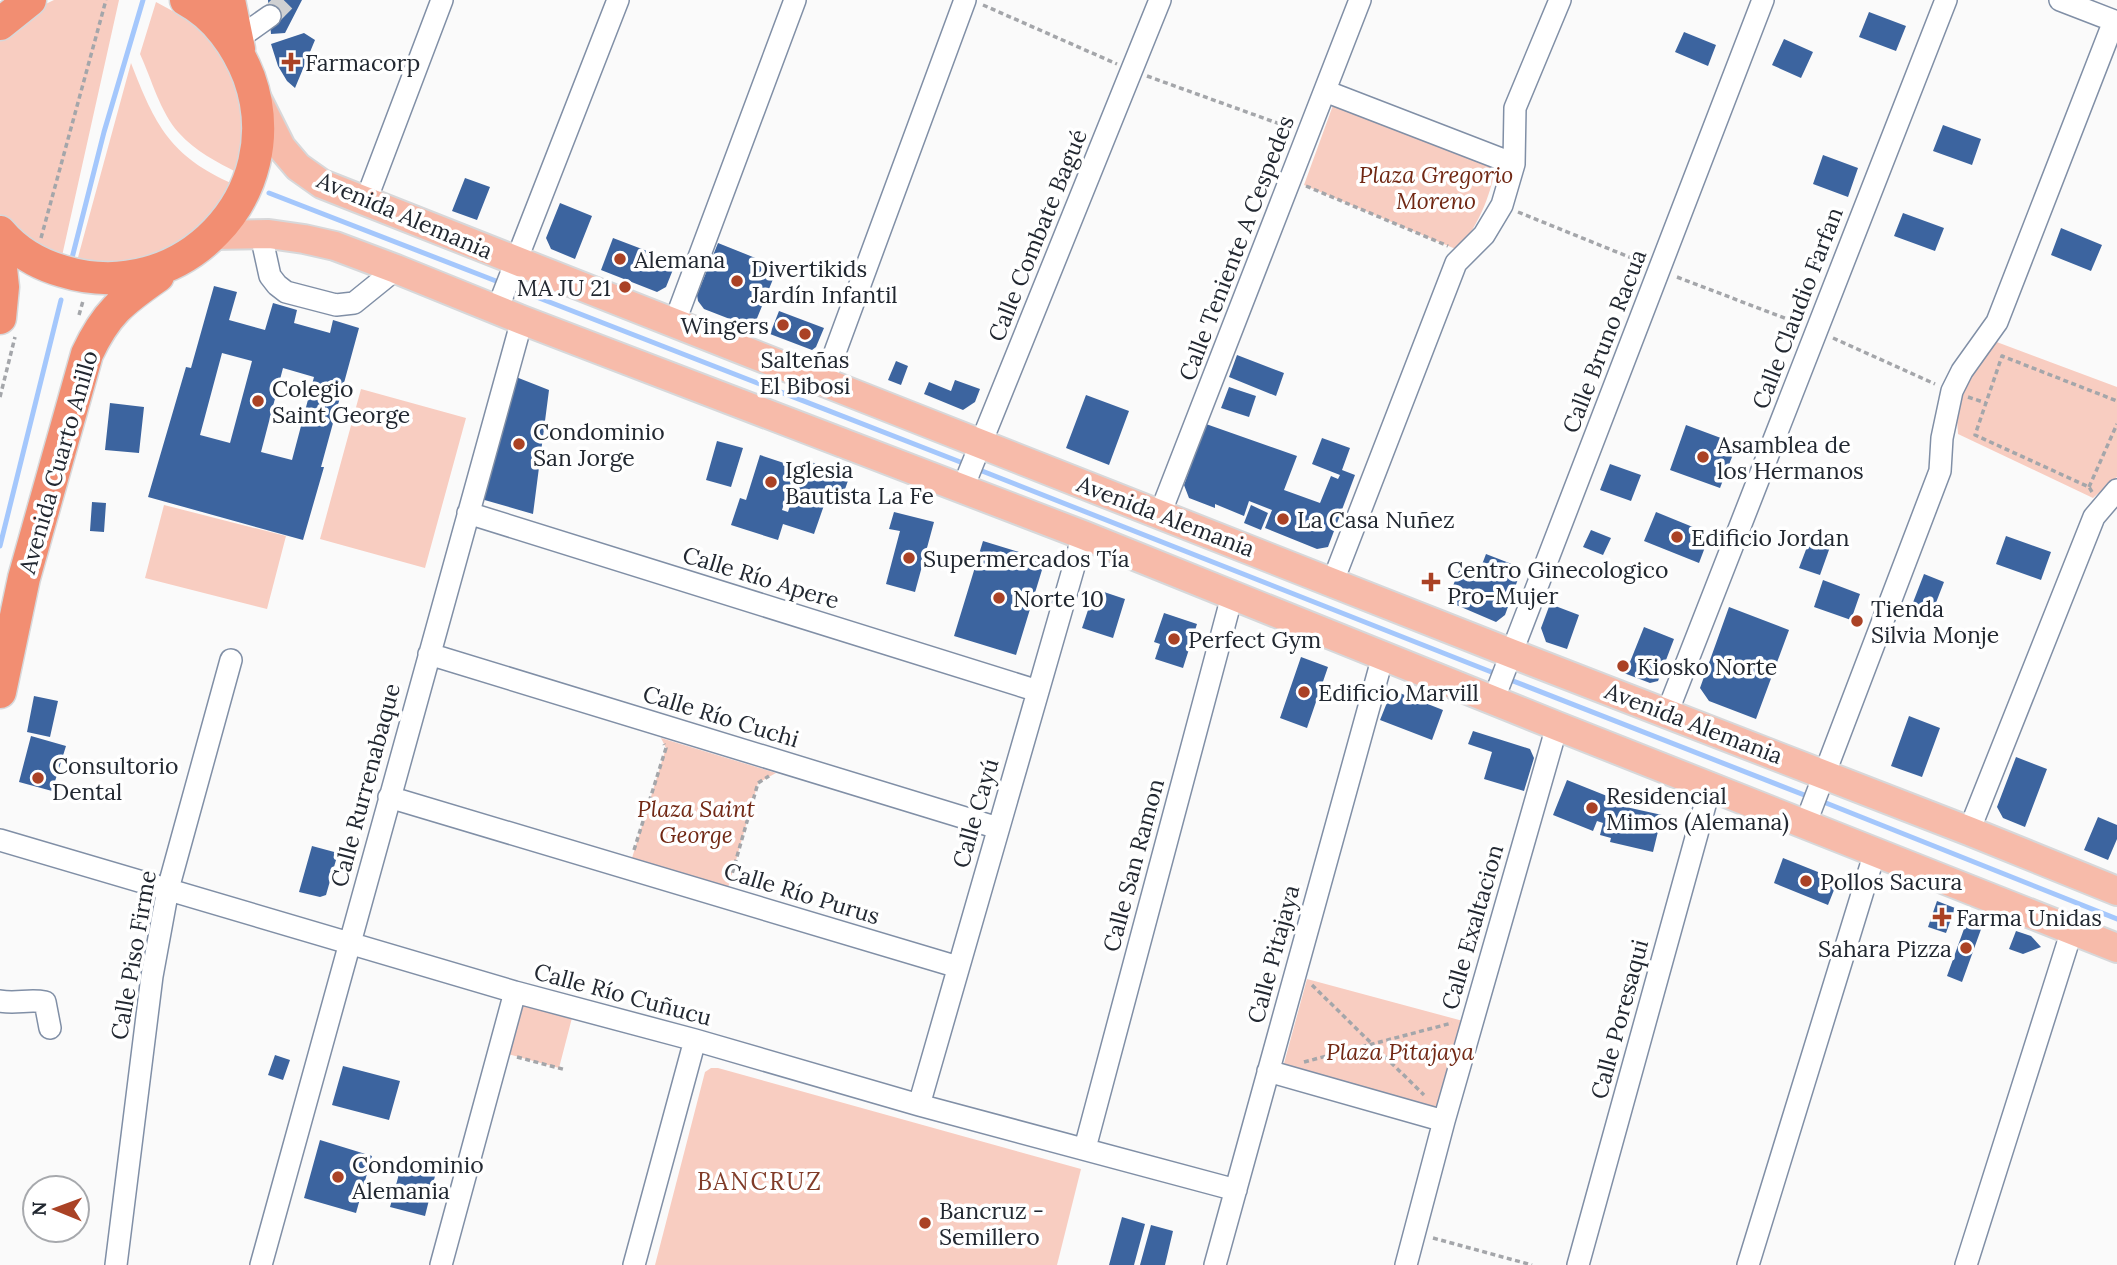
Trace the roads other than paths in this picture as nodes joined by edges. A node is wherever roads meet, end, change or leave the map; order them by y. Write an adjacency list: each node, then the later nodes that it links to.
1 (24, 0): 15 (main road)
2 (30, 0): 18 (highway)
3 (186, 0): 19 (highway)
4 (229, 0): 19 (highway)
5 (442, 0): 23 (street)
6 (618, 0): 28 (street, Calle Rurrenabaque)
7 (794, 0): 33 (street)
8 (965, 0): 34 (street)
9 (1160, 0): 35 (street, Calle Combate Bagué)
10 (1360, 0): 20 (street, Calle Teniente A Cespedes)
11 (1560, 0): 22 (street)
12 (1763, 0): 46 (street, Calle Bruno Racua)
13 (1946, 0): 50 (street, Calle Claudio Farfan)
14 (2060, 0): 17 (street)
15 (0, 7)
16 (270, 16): 19 (street)
17 (2116, 22): 54 (street)
18 (0, 24)
19 (239, 50): 21 (highway, Avenida Cuarto Anillo)
20 (1325, 91): 22 (street); 39 (street, Calle Teniente A Cespedes)
21 (255, 93): 23 (main road, Avenida Alemania); 25 (highway, Avenida Cuarto Anillo)
22 (1514, 164): 41 (street)
23 (365, 202): 28 (main road, Avenida Alemania)
24 (0, 232): 29 (highway)
25 (215, 235): 26 (main road, Avenida Alemania); 29 (highway, Avenida Cuarto Anillo)
26 (261, 235): 30 (main road, Avenida Alemania); 30 (street)
27 (0, 259): 32 (highway)
28 (514, 263): 31 (street, Calle Rurrenabaque); 33 (main road, Avenida Alemania)
29 (173, 265): 48 (highway, Avenida Cuarto Anillo)
30 (396, 269): 31 (main road, Avenida Alemania)
31 (506, 311): 36 (main road, Avenida Alemania); 38 (street, Calle Rurrenabaque)
32 (9, 323)
33 (674, 324): 34 (main road, Avenida Alemania)
34 (824, 382): 35 (main road, Avenida Alemania)
35 (979, 449): 36 (street, Calle Combate Bagué); 39 (main road, Avenida Alemania)
36 (964, 485): 40 (main road, Avenida Alemania)
37 (2117, 490): 56 (street)
38 (468, 513): 43 (street, Calle Rurrenabaque); 47 (street, Calle Río Apere)
39 (1160, 514): 41 (main road, Avenida Alemania)
40 (1083, 535): 42 (main road, Avenida Alemania); 47 (street, Calle Cayú)
41 (1333, 582): 46 (main road, Avenida Alemania)
42 (1232, 596): 44 (main road, Avenida Alemania); 72 (street, Calle San Ramon)
43 (429, 654): 53 (street, Calle Rurrenabaque); 55 (street, Calle Río Cuchi)
44 (1383, 656): 49 (main road, Avenida Alemania); 69 (street, Calle Pitajaya)
45 (231, 660): 59 (street, Calle Piso Firme)
46 (1509, 662): 49 (street, Calle Bruno Racua); 50 (main road, Avenida Alemania)
47 (1038, 691): 55 (street, Calle Cayú)
48 (0, 692)
49 (1495, 696): 51 (main road, Avenida Alemania)
50 (1667, 713): 54 (main road, Avenida Alemania)
51 (1557, 726): 52 (main road, Avenida Alemania); 71 (street, Calle Exaltacion)
52 (1710, 787): 54 (main road, Avenida Alemania); 80 (street, Calle Poresaqui)
53 (389, 797): 62 (street, Calle Rurrenabaque); 64 (street, Calle Río Purus)
54 (1814, 800): 56 (main road, Avenida Alemania); 58 (main road, Avenida Alemania)
55 (998, 828): 64 (street, Calle Cayú)
56 (1969, 831): 60 (main road, Avenida Alemania)
57 (0, 840): 59 (street, Calle Río Cuñucu)
58 (1875, 852): 61 (main road, Avenida Alemania); 81 (street)
59 (168, 889): 62 (street, Calle Río Cuñucu); 74 (street, Calle Piso Firme)
60 (2117, 891)
61 (2072, 930): 63 (main road, Avenida Alemania); 82 (street)
62 (349, 942): 65 (street, Calle Río Cuñucu); 75 (street, Calle Rurrenabaque)
63 (2117, 947)
64 (958, 967): 70 (street, Calle Cayú)
65 (515, 992): 68 (street, Calle Río Cuñucu); 76 (street)
66 (0, 1001): 67 (street)
67 (50, 1028)
68 (695, 1040): 70 (street, Calle Río Cuñucu); 77 (street)
69 (1268, 1071): 71 (street); 73 (street, Calle Pitajaya)
70 (919, 1105): 72 (street, Calle Río Cuñucu)
71 (1444, 1121): 79 (street, Calle Exaltacion)
72 (1085, 1148): 73 (street, Calle Río Cuñucu)
73 (1236, 1190): 78 (street, Calle Pitajaya)
74 (116, 1265)
75 (261, 1265)
76 (441, 1265)
77 (634, 1265)
78 (1215, 1265)
79 (1406, 1265)
80 (1578, 1265)
81 (1748, 1265)
82 (1966, 1265)

